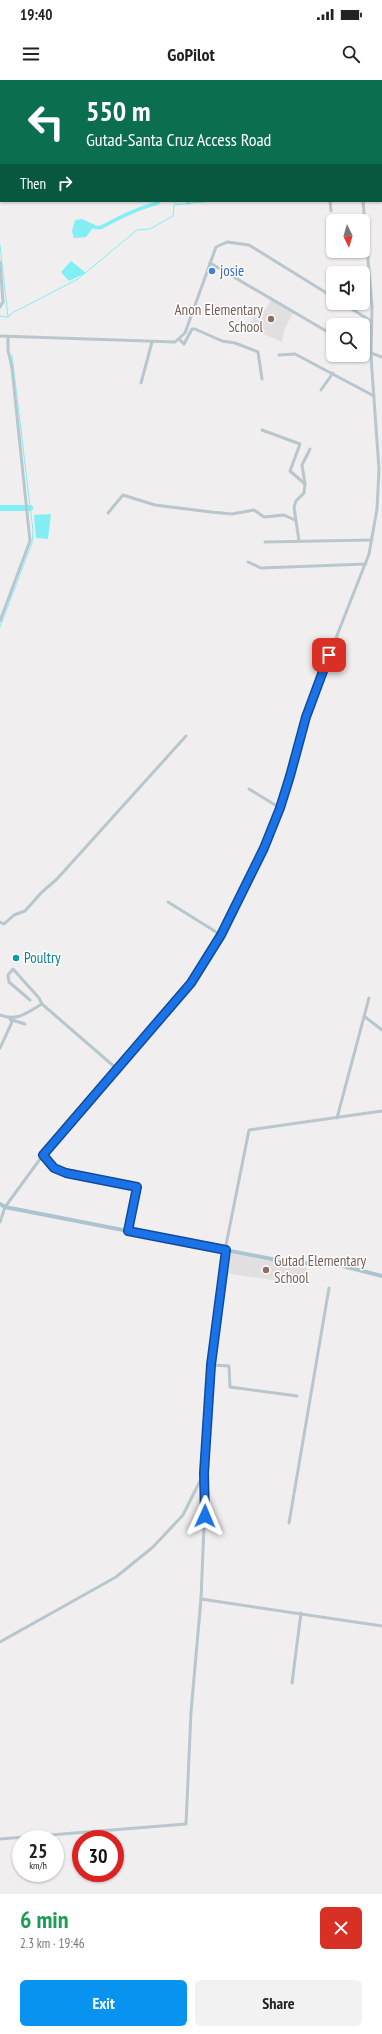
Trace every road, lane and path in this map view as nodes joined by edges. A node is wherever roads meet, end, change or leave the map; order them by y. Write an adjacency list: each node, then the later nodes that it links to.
1 (330, 202): 3 (street)
2 (363, 202): 9 (street)
3 (331, 210)
4 (0, 262): 7 (street)
5 (210, 263): 6 (street); 10 (street); 13 (street)
6 (326, 293)
7 (0, 307)
8 (353, 310): 9 (street)
9 (371, 321): 16 (street)
10 (326, 331)
11 (0, 336): 12 (street)
12 (8, 338): 14 (street); 33 (street)
13 (179, 340): 14 (street); 19 (street)
14 (152, 342): 20 (street)
15 (279, 355): 18 (street)
16 (371, 355): 17 (street); 22 (street)
17 (382, 357)
18 (333, 373): 21 (street); 22 (street)
19 (262, 379)
20 (141, 383)
21 (321, 390)
22 (374, 396): 28 (street)
23 (262, 430): 25 (street)
24 (310, 449): 25 (street)
25 (305, 484): 27 (street)
26 (108, 513): 27 (street)
27 (295, 520): 29 (street)
28 (372, 540): 29 (street); 32 (street)
29 (299, 541): 30 (street)
30 (265, 542)
31 (248, 562): 32 (street)
32 (366, 564): 36 (street)
33 (0, 621)
34 (186, 736): 38 (street)
35 (249, 789): 36 (street)
36 (280, 808): 39 (street)
37 (168, 902): 39 (street)
38 (0, 922)
39 (221, 935): 49 (street)
40 (369, 998): 44 (street)
41 (30, 1000): 42 (street)
42 (42, 1004): 45 (street); 49 (street)
43 (0, 1015): 45 (street)
44 (364, 1016): 47 (street); 51 (street)
45 (10, 1019): 46 (street); 48 (street)
46 (25, 1024)
47 (382, 1030)
48 (0, 1048)
49 (117, 1069): 52 (street)
50 (382, 1111): 51 (street)
51 (337, 1118): 57 (street)
52 (43, 1155): 54 (street); 56 (street)
53 (0, 1204): 54 (main road)
54 (5, 1207): 55 (street); 56 (main road)
55 (0, 1222)
56 (128, 1231): 57 (main road)
57 (226, 1250): 58 (main road); 60 (street)
58 (382, 1276)
59 (328, 1288): 63 (street)
60 (211, 1365): 61 (street); 62 (street)
61 (297, 1396)
62 (204, 1473): 64 (street); 67 (street)
63 (289, 1523)
64 (201, 1599): 65 (street); 69 (street)
65 (301, 1613): 66 (street); 68 (street)
66 (382, 1626)
67 (0, 1642)
68 (292, 1683)
69 (0, 1839)

